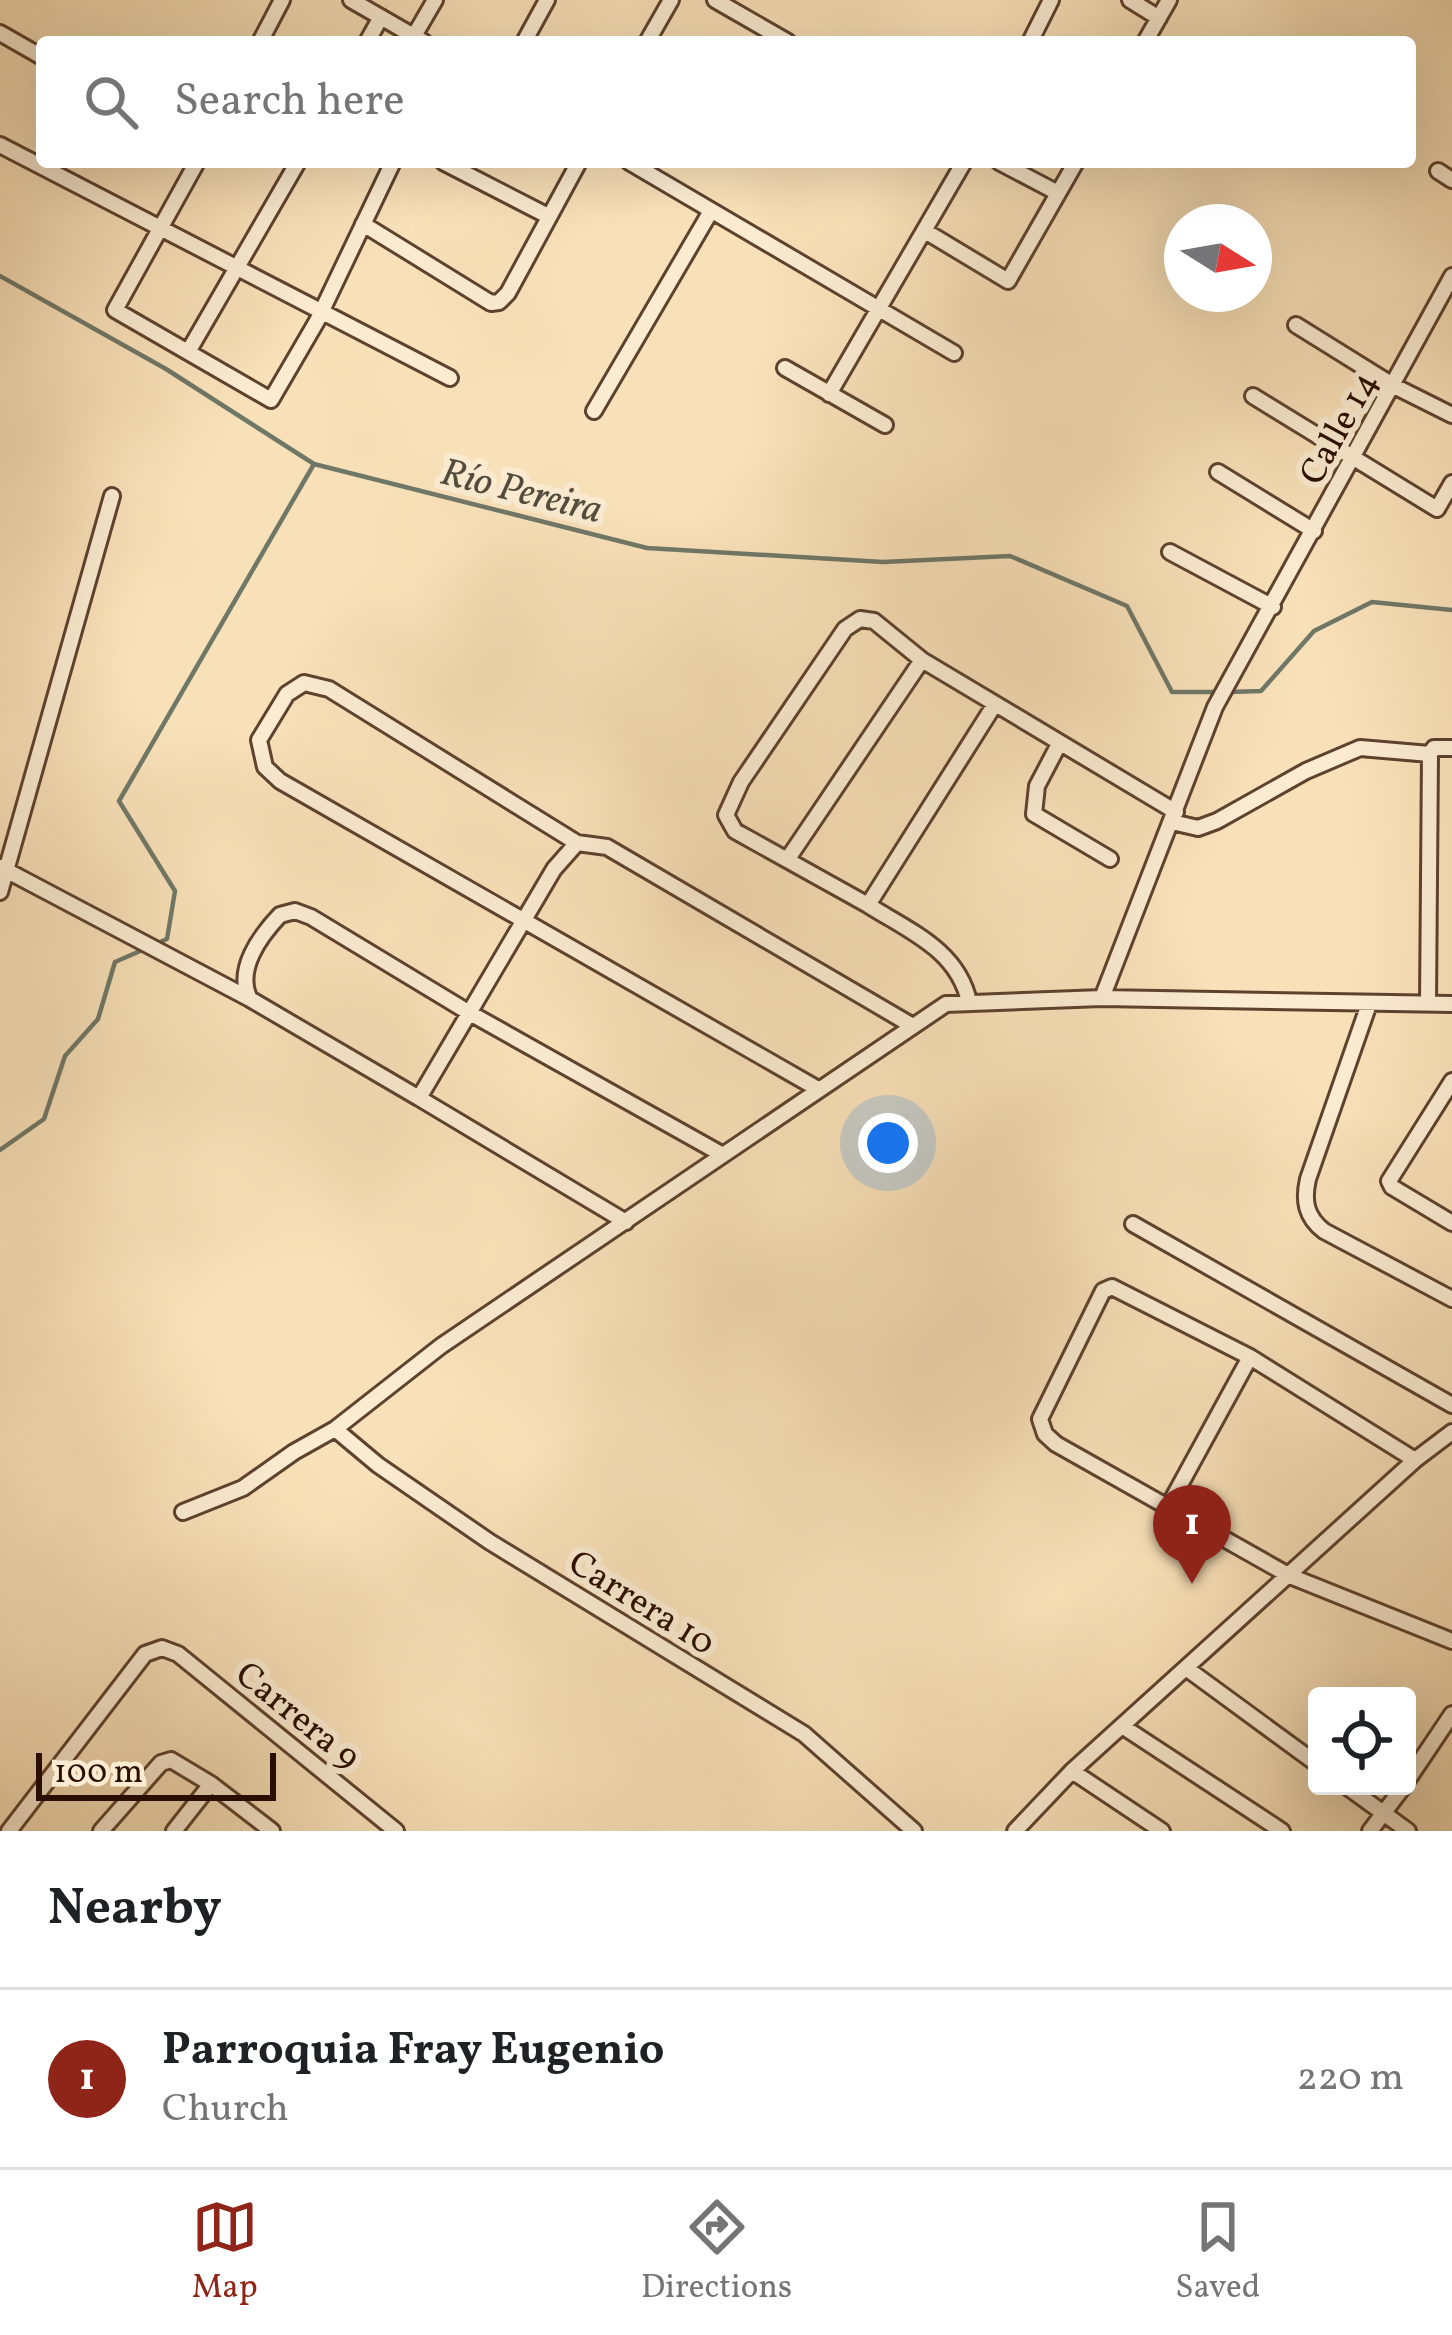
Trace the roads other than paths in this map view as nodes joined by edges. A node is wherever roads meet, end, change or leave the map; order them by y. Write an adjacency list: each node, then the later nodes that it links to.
1 (282, 0): 13 (street)
2 (351, 0): 10 (street)
3 (435, 0): 16 (street)
4 (547, 0): 17 (street)
5 (671, 0): 18 (street)
6 (715, 0): 19 (street)
7 (1051, 0): 20 (street)
8 (1130, 0): 11 (street)
9 (1169, 0): 11 (street)
10 (381, 17): 14 (street); 15 (street)
11 (1159, 18): 21 (street)
12 (0, 33): 22 (street)
13 (263, 36)
14 (370, 36)
15 (414, 36)
16 (420, 36)
17 (527, 36)
18 (650, 36)
19 (778, 36)
20 (1033, 36)
21 (1148, 36)
22 (36, 54)
23 (0, 145): 24 (street)
24 (36, 164)
25 (43, 168): 41 (street)
26 (194, 168): 41 (street)
27 (295, 168): 43 (street)
28 (390, 168): 40 (street)
29 (455, 168): 39 (street)
30 (576, 168): 39 (street)
31 (639, 168): 38 (street)
32 (961, 168): 42 (street)
33 (1010, 168): 37 (street)
34 (1073, 168): 37 (street)
35 (1438, 171): 36 (street)
36 (1452, 180)
37 (1058, 194): 42 (street)
38 (711, 211): 46 (street); 57 (street)
39 (548, 216): 40 (street)
40 (363, 224): 47 (street)
41 (159, 230): 43 (street); 50 (street)
42 (925, 231): 46 (street)
43 (237, 269): 47 (street); 50 (street)
44 (1452, 276): 45 (street, Calle 14)
45 (1435, 309): 48 (street); 54 (street, Calle 14)
46 (879, 310): 51 (street); 55 (street)
47 (321, 313): 50 (street); 53 (street)
48 (1452, 318)
49 (1295, 325): 54 (street)
50 (188, 352)
51 (954, 353)
52 (785, 368): 55 (street)
53 (450, 378)
54 (1394, 386): 58 (street); 60 (street, Calle 14)
55 (829, 394): 59 (street)
56 (1252, 396): 60 (street)
57 (594, 411)
58 (1452, 416)
59 (885, 425)
60 (1354, 459): 62 (street); 64 (street, Calle 14)
61 (1218, 472): 64 (street)
62 (1452, 483)
63 (112, 496): 76 (street)
64 (1315, 531): 66 (street, Calle 14)
65 (1170, 552): 66 (street)
66 (1273, 607): 72 (street, Calle 14)
67 (922, 660): 68 (street); 74 (street); 74 (street)
68 (995, 704): 69 (street); 78 (street)
69 (1059, 743): 72 (street); 75 (street)
70 (1452, 748): 71 (street)
71 (1430, 754): 72 (street); 84 (street)
72 (1174, 817): 80 (street, Calle 14)
73 (578, 843): 79 (street); 79 (street); 87 (street)
74 (787, 860): 78 (street)
75 (1110, 860)
76 (3, 868): 77 (street); 81 (street)
77 (0, 892)
78 (868, 905): 82 (street)
79 (525, 921): 86 (street); 89 (street)
80 (1102, 998): 82 (street); 83 (street)
81 (250, 999): 86 (street); 90 (street)
82 (969, 1002): 87 (street)
83 (1369, 1004): 84 (street); 95 (street)
84 (1428, 1004): 85 (street)
85 (1452, 1004)
86 (468, 1012): 90 (street); 91 (street)
87 (910, 1025): 89 (street)
88 (1452, 1082): 93 (street)
89 (818, 1090): 91 (street)
90 (419, 1098): 92 (street)
91 (723, 1155): 92 (street)
92 (626, 1222): 98 (street)
93 (1452, 1223)
94 (1133, 1224): 97 (street)
95 (1452, 1299)
96 (1250, 1358): 100 (street); 101 (street); 101 (street)
97 (1452, 1405)
98 (334, 1429): 102 (street); 120 (street, Carrera 10)
99 (1452, 1432): 100 (street)
100 (1415, 1460): 103 (street)
101 (1168, 1508): 103 (street)
102 (183, 1511)
103 (1290, 1576): 104 (street); 105 (street)
104 (1452, 1641)
105 (1186, 1667): 107 (street); 108 (street)
106 (1452, 1714): 109 (street)
107 (1122, 1726): 110 (street); 123 (street)
108 (1308, 1757)
109 (1416, 1768)
110 (1072, 1771): 121 (street); 122 (street)
111 (211, 1784): 116 (street); 117 (street); 118 (street)
112 (1359, 1795): 114 (street)
113 (1398, 1795): 114 (street)
114 (1385, 1814): 124 (street); 125 (street)
115 (9, 1831): 119 (street, Carrera 9)
116 (101, 1831)
117 (174, 1831)
118 (272, 1831)
119 (396, 1831)
120 (914, 1831)
121 (1015, 1831)
122 (1162, 1831)
123 (1282, 1831)
124 (1370, 1831)
125 (1408, 1831)

